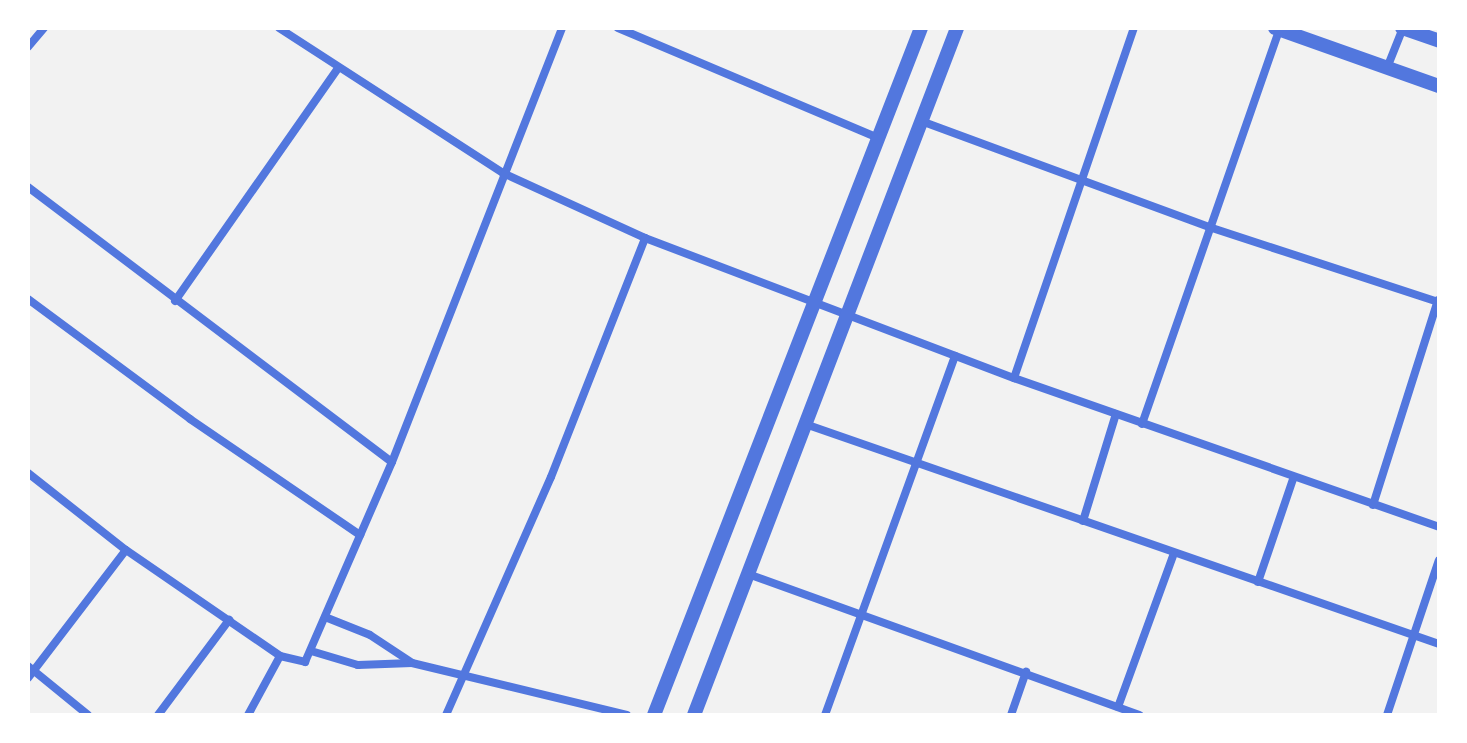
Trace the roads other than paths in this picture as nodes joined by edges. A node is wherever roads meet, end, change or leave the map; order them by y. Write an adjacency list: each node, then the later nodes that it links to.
1 (44, 28): 11 (street)
2 (279, 28): 12 (street)
3 (562, 28): 17 (street)
4 (618, 28): 16 (street)
5 (921, 28): 16 (street)
6 (957, 28): 15 (street)
7 (1134, 28): 18 (street)
8 (1402, 28): 10 (street); 13 (street)
9 (1277, 29): 13 (street); 20 (street)
10 (1439, 41)
11 (28, 47)
12 (338, 68): 17 (street); 23 (street)
13 (1387, 68): 14 (street)
14 (1439, 86)
15 (921, 121): 18 (street); 26 (street)
16 (876, 137): 25 (street)
17 (503, 173): 21 (street); 32 (street)
18 (1080, 180): 20 (street); 28 (street)
19 (28, 187): 23 (street)
20 (1209, 227): 24 (street); 30 (street)
21 (645, 238): 25 (street); 55 (street)
22 (28, 299): 39 (street)
23 (175, 301): 32 (street)
24 (1439, 301): 36 (street)
25 (814, 304): 26 (street); 62 (street)
26 (843, 316): 27 (street); 31 (street)
27 (955, 356): 28 (street); 33 (street)
28 (1014, 378): 29 (street)
29 (1116, 414): 30 (street); 37 (street)
30 (1142, 424): 35 (street)
31 (808, 425): 33 (street); 43 (street)
32 (392, 462): 39 (street)
33 (915, 463): 37 (street); 45 (street)
34 (28, 473): 40 (street)
35 (1293, 479): 36 (street); 44 (street)
36 (1373, 505): 38 (street)
37 (1083, 521): 41 (street)
38 (1439, 527)
39 (360, 535): 46 (street)
40 (126, 550): 47 (street); 53 (street)
41 (1174, 553): 44 (street); 56 (street)
42 (1439, 560): 48 (street)
43 (748, 574): 45 (street); 63 (street)
44 (1258, 582): 48 (street)
45 (858, 616): 54 (street); 64 (street)
46 (325, 617): 50 (street); 52 (street)
47 (229, 620): 51 (street); 58 (street)
48 (1413, 636): 49 (street); 67 (street)
49 (1439, 644)
50 (311, 651): 51 (street); 52 (street)
51 (280, 656): 59 (street)
52 (412, 663): 55 (street)
53 (30, 672): 57 (street)
54 (1026, 672): 56 (street); 65 (street)
55 (465, 674): 60 (street); 61 (street)
56 (1118, 707): 66 (street)
57 (88, 715)
58 (158, 715)
59 (248, 715)
60 (446, 715)
61 (627, 715)
62 (654, 715)
63 (694, 715)
64 (825, 715)
65 (1011, 715)
66 (1139, 715)
67 (1387, 715)

